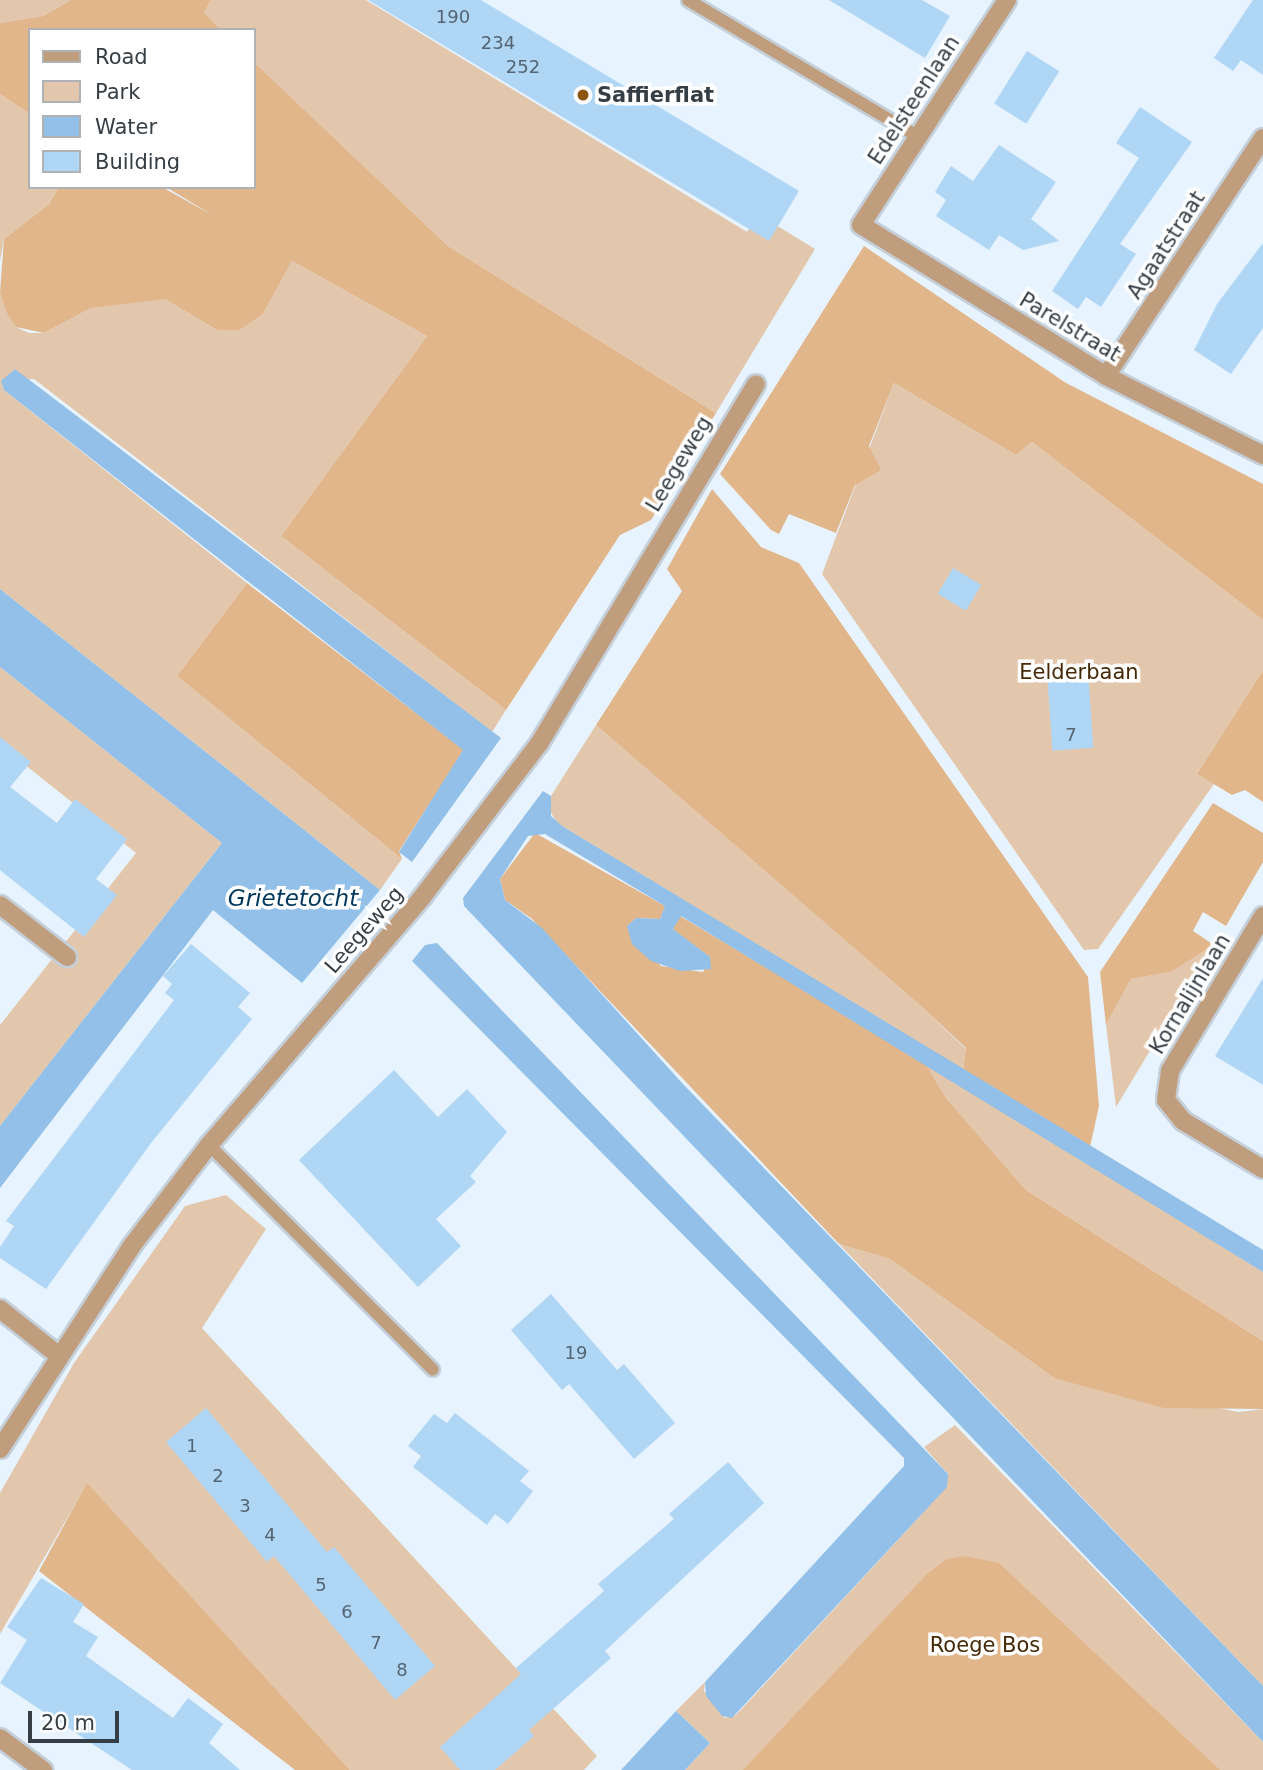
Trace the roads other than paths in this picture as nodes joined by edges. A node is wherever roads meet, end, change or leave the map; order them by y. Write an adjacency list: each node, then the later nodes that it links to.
1 (688, 0): 3 (lane)
2 (1007, 0): 3 (street, Edelsteenlaan)
3 (917, 136): 5 (street, Edelsteenlaan)
4 (1263, 138): 6 (street, Agaatstraat)
5 (861, 225): 6 (street, Parelstraat)
6 (1107, 376): 8 (street, Parelstraat)
7 (756, 384): 12 (street, Leegeweg)
8 (1263, 456)
9 (0, 905): 11 (street)
10 (1263, 916): 13 (street, Kornalijnlaan)
11 (67, 957)
12 (209, 1145): 15 (street, Leegeweg); 16 (lane)
13 (1263, 1169)
14 (0, 1309): 15 (street)
15 (58, 1355): 17 (street, Leegeweg)
16 (433, 1370)
17 (0, 1449)
18 (0, 1738): 19 (street)
19 (43, 1770)

